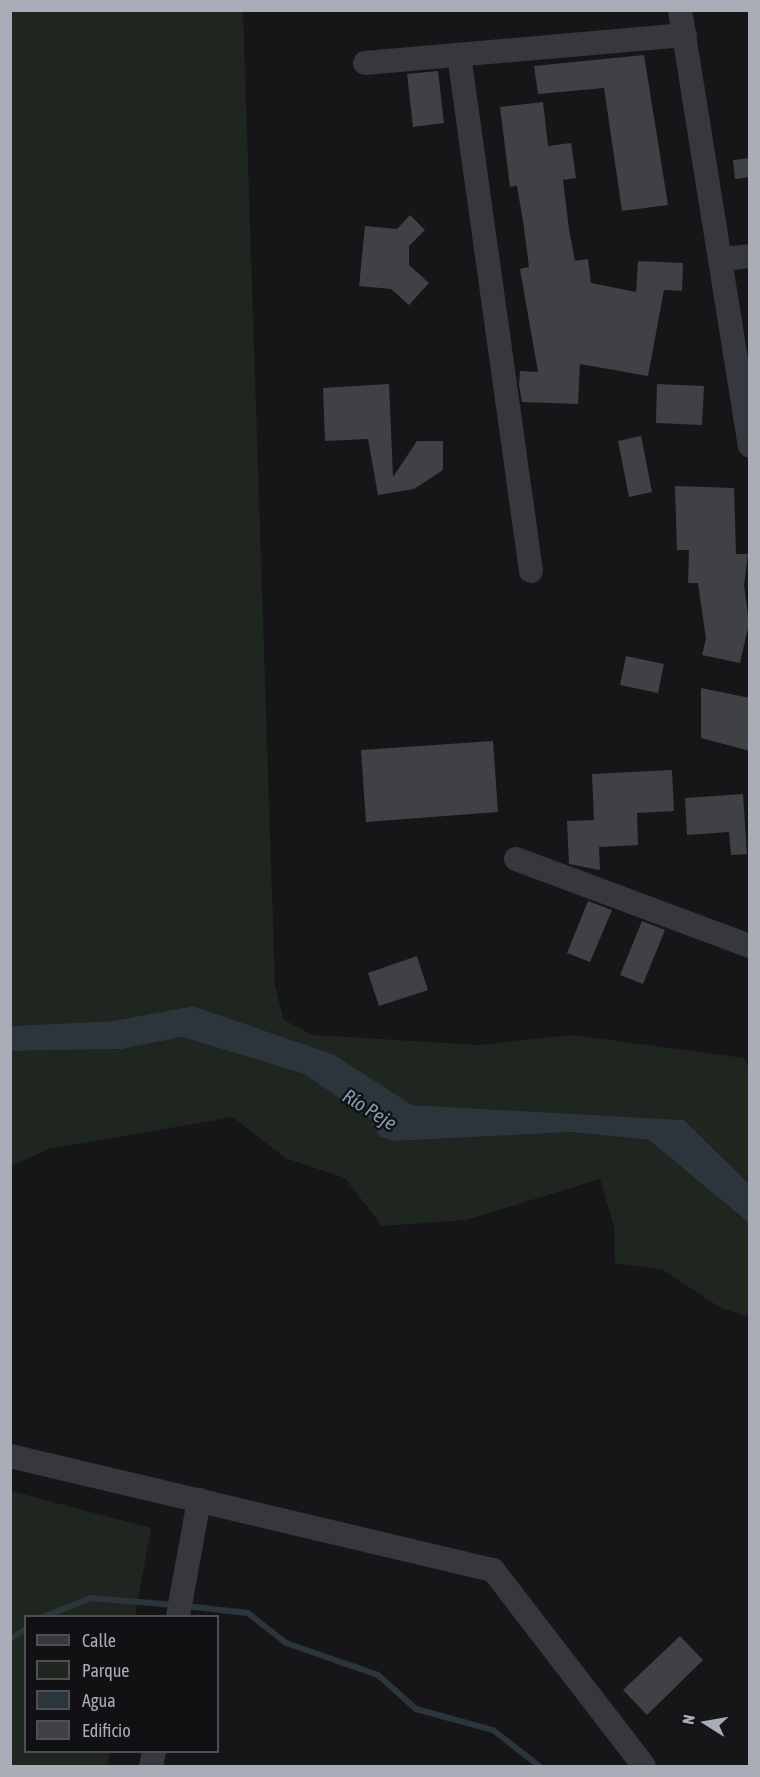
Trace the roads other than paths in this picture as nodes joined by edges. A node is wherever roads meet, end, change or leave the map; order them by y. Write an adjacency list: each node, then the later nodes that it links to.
1 (680, 10): 2 (street)
2 (685, 35): 3 (street); 6 (street)
3 (459, 55): 4 (street); 8 (street)
4 (365, 63)
5 (750, 256): 6 (street)
6 (723, 259): 7 (street)
7 (750, 445)
8 (531, 571)
9 (516, 859): 10 (street)
10 (750, 946)
11 (10, 1456): 12 (street)
12 (200, 1500): 13 (street); 14 (street)
13 (178, 1615)
14 (644, 1767)

